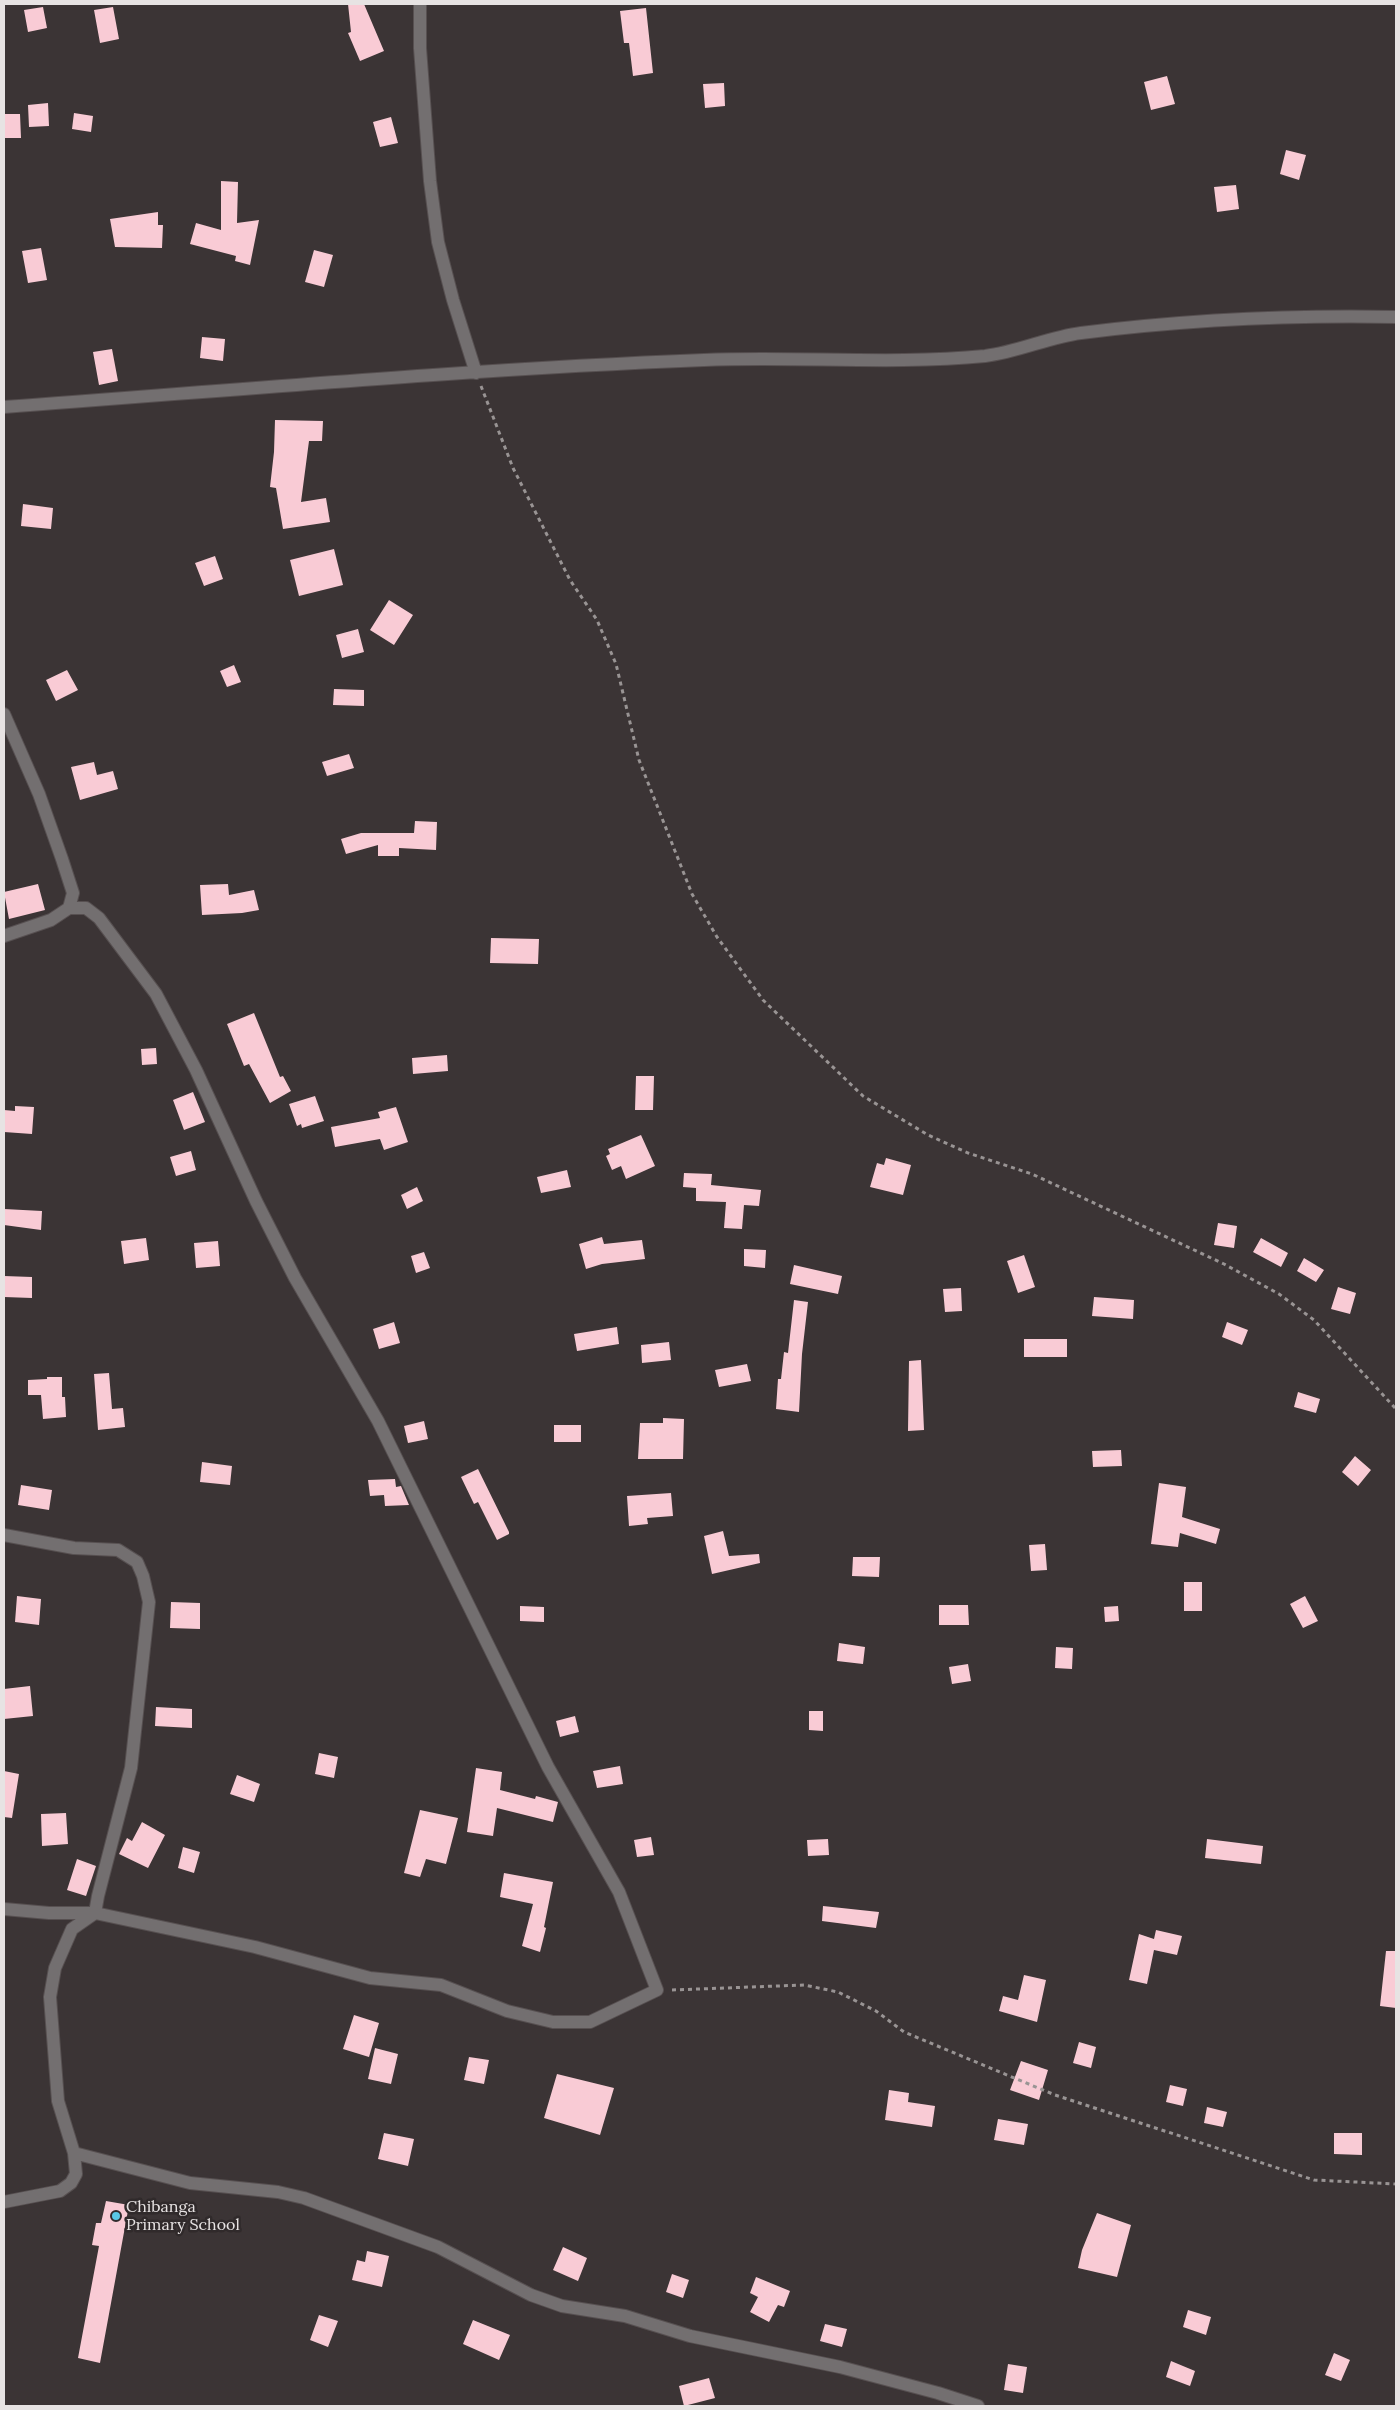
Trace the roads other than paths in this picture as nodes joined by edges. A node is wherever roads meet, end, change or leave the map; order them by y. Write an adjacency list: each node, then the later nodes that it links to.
1 (420, 4): 3 (street)
2 (1396, 317): 3 (street)
3 (476, 373): 4 (street)
4 (4, 407)
5 (4, 714): 6 (street)
6 (69, 908): 7 (street); 10 (street)
7 (4, 936)
8 (4, 1535): 10 (street)
9 (4, 1909): 10 (street)
10 (95, 1912): 11 (street)
11 (74, 2153): 12 (street); 13 (street)
12 (4, 2202)
13 (978, 2406)

